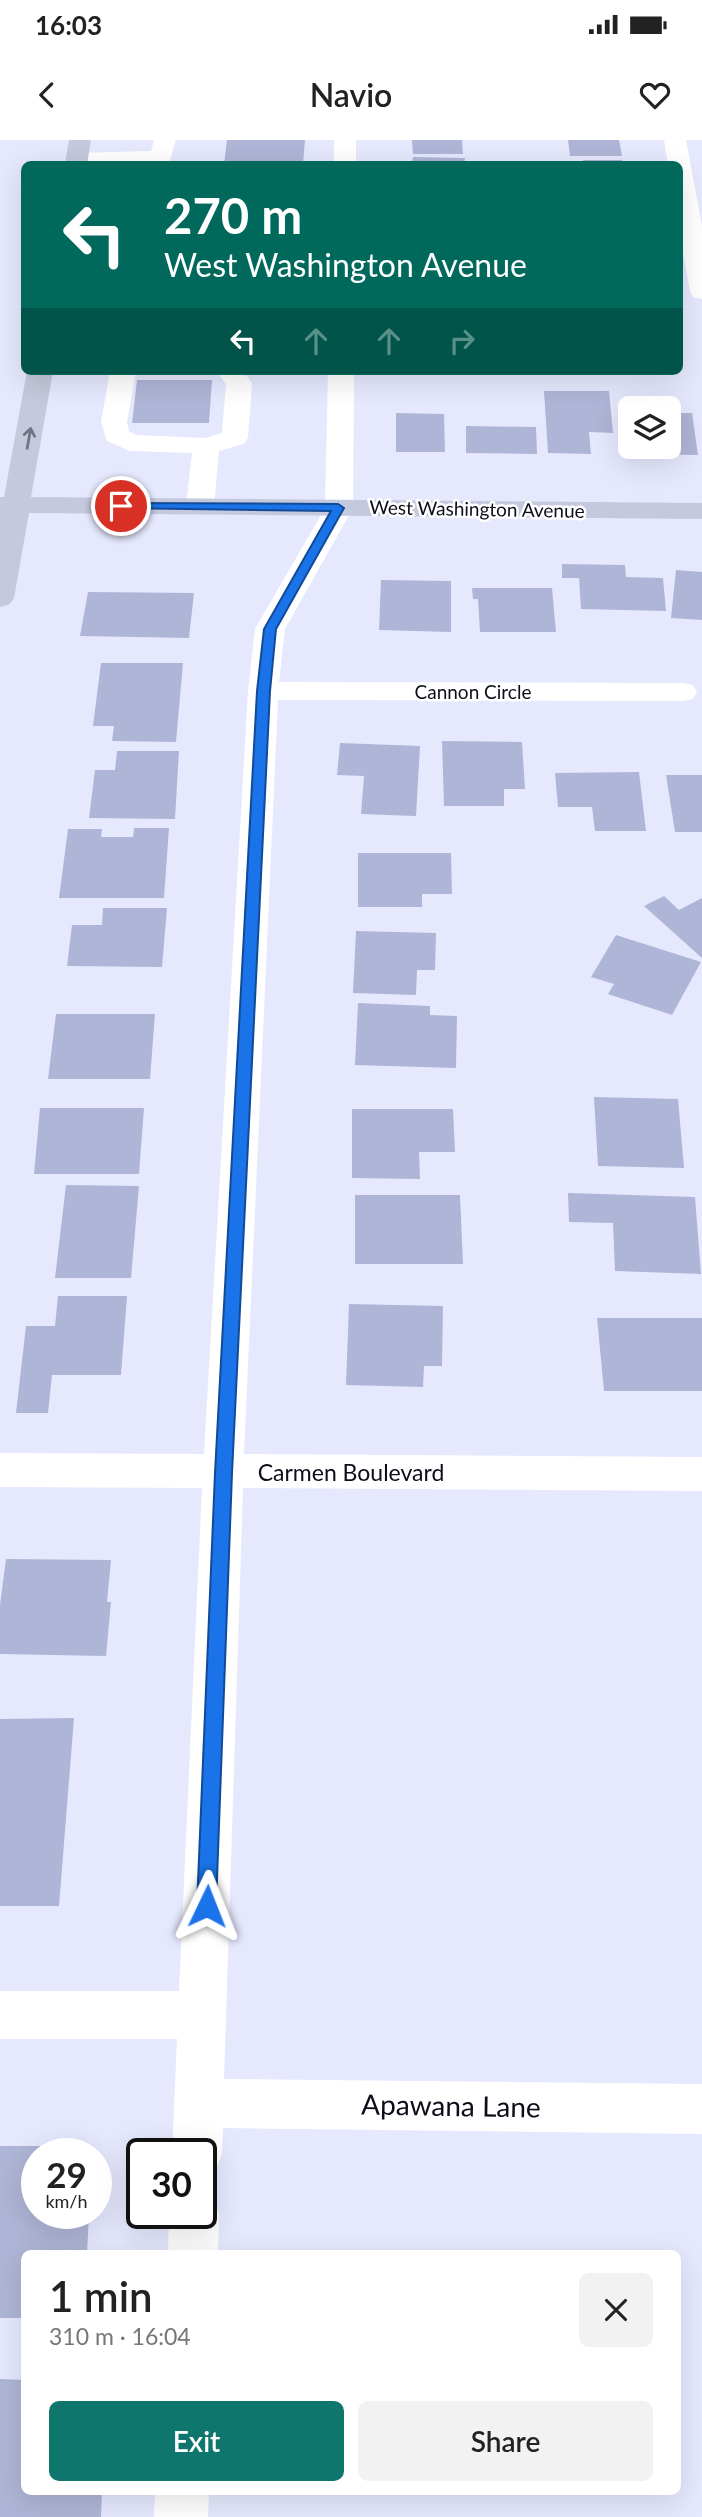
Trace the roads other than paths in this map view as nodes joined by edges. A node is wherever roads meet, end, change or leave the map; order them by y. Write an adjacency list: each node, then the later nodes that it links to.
1 (164, 140): 4 (street)
2 (345, 140): 5 (street)
3 (675, 140): 6 (street)
4 (77, 155)
5 (345, 161)
6 (679, 161)
7 (683, 185): 8 (street)
8 (702, 292)
9 (39, 375): 14 (main road, one-way to 9)
10 (122, 375): 13 (street)
11 (232, 375): 13 (street)
12 (341, 375): 16 (street)
13 (205, 446): 15 (street)
14 (9, 505): 15 (main road, West Washington Avenue); 18 (main road)
15 (200, 506): 16 (main road, West Washington Avenue)
16 (338, 508): 17 (main road, West Washington Avenue); 19 (street)
17 (702, 511)
18 (0, 598)
19 (263, 691): 20 (street, Cannon Circle); 22 (street)
20 (682, 692)
21 (0, 1470): 22 (street, Carmen Boulevard)
22 (223, 1473): 23 (street, Carmen Boulevard); 25 (street)
23 (702, 1474)
24 (0, 2015): 25 (street)
25 (202, 2015): 26 (street)
26 (199, 2103): 27 (street, Apawana Lane); 28 (street)
27 (702, 2109)
28 (198, 2138)
29 (193, 2229): 30 (street)
30 (192, 2250)
31 (182, 2495): 32 (street)
32 (181, 2517)

